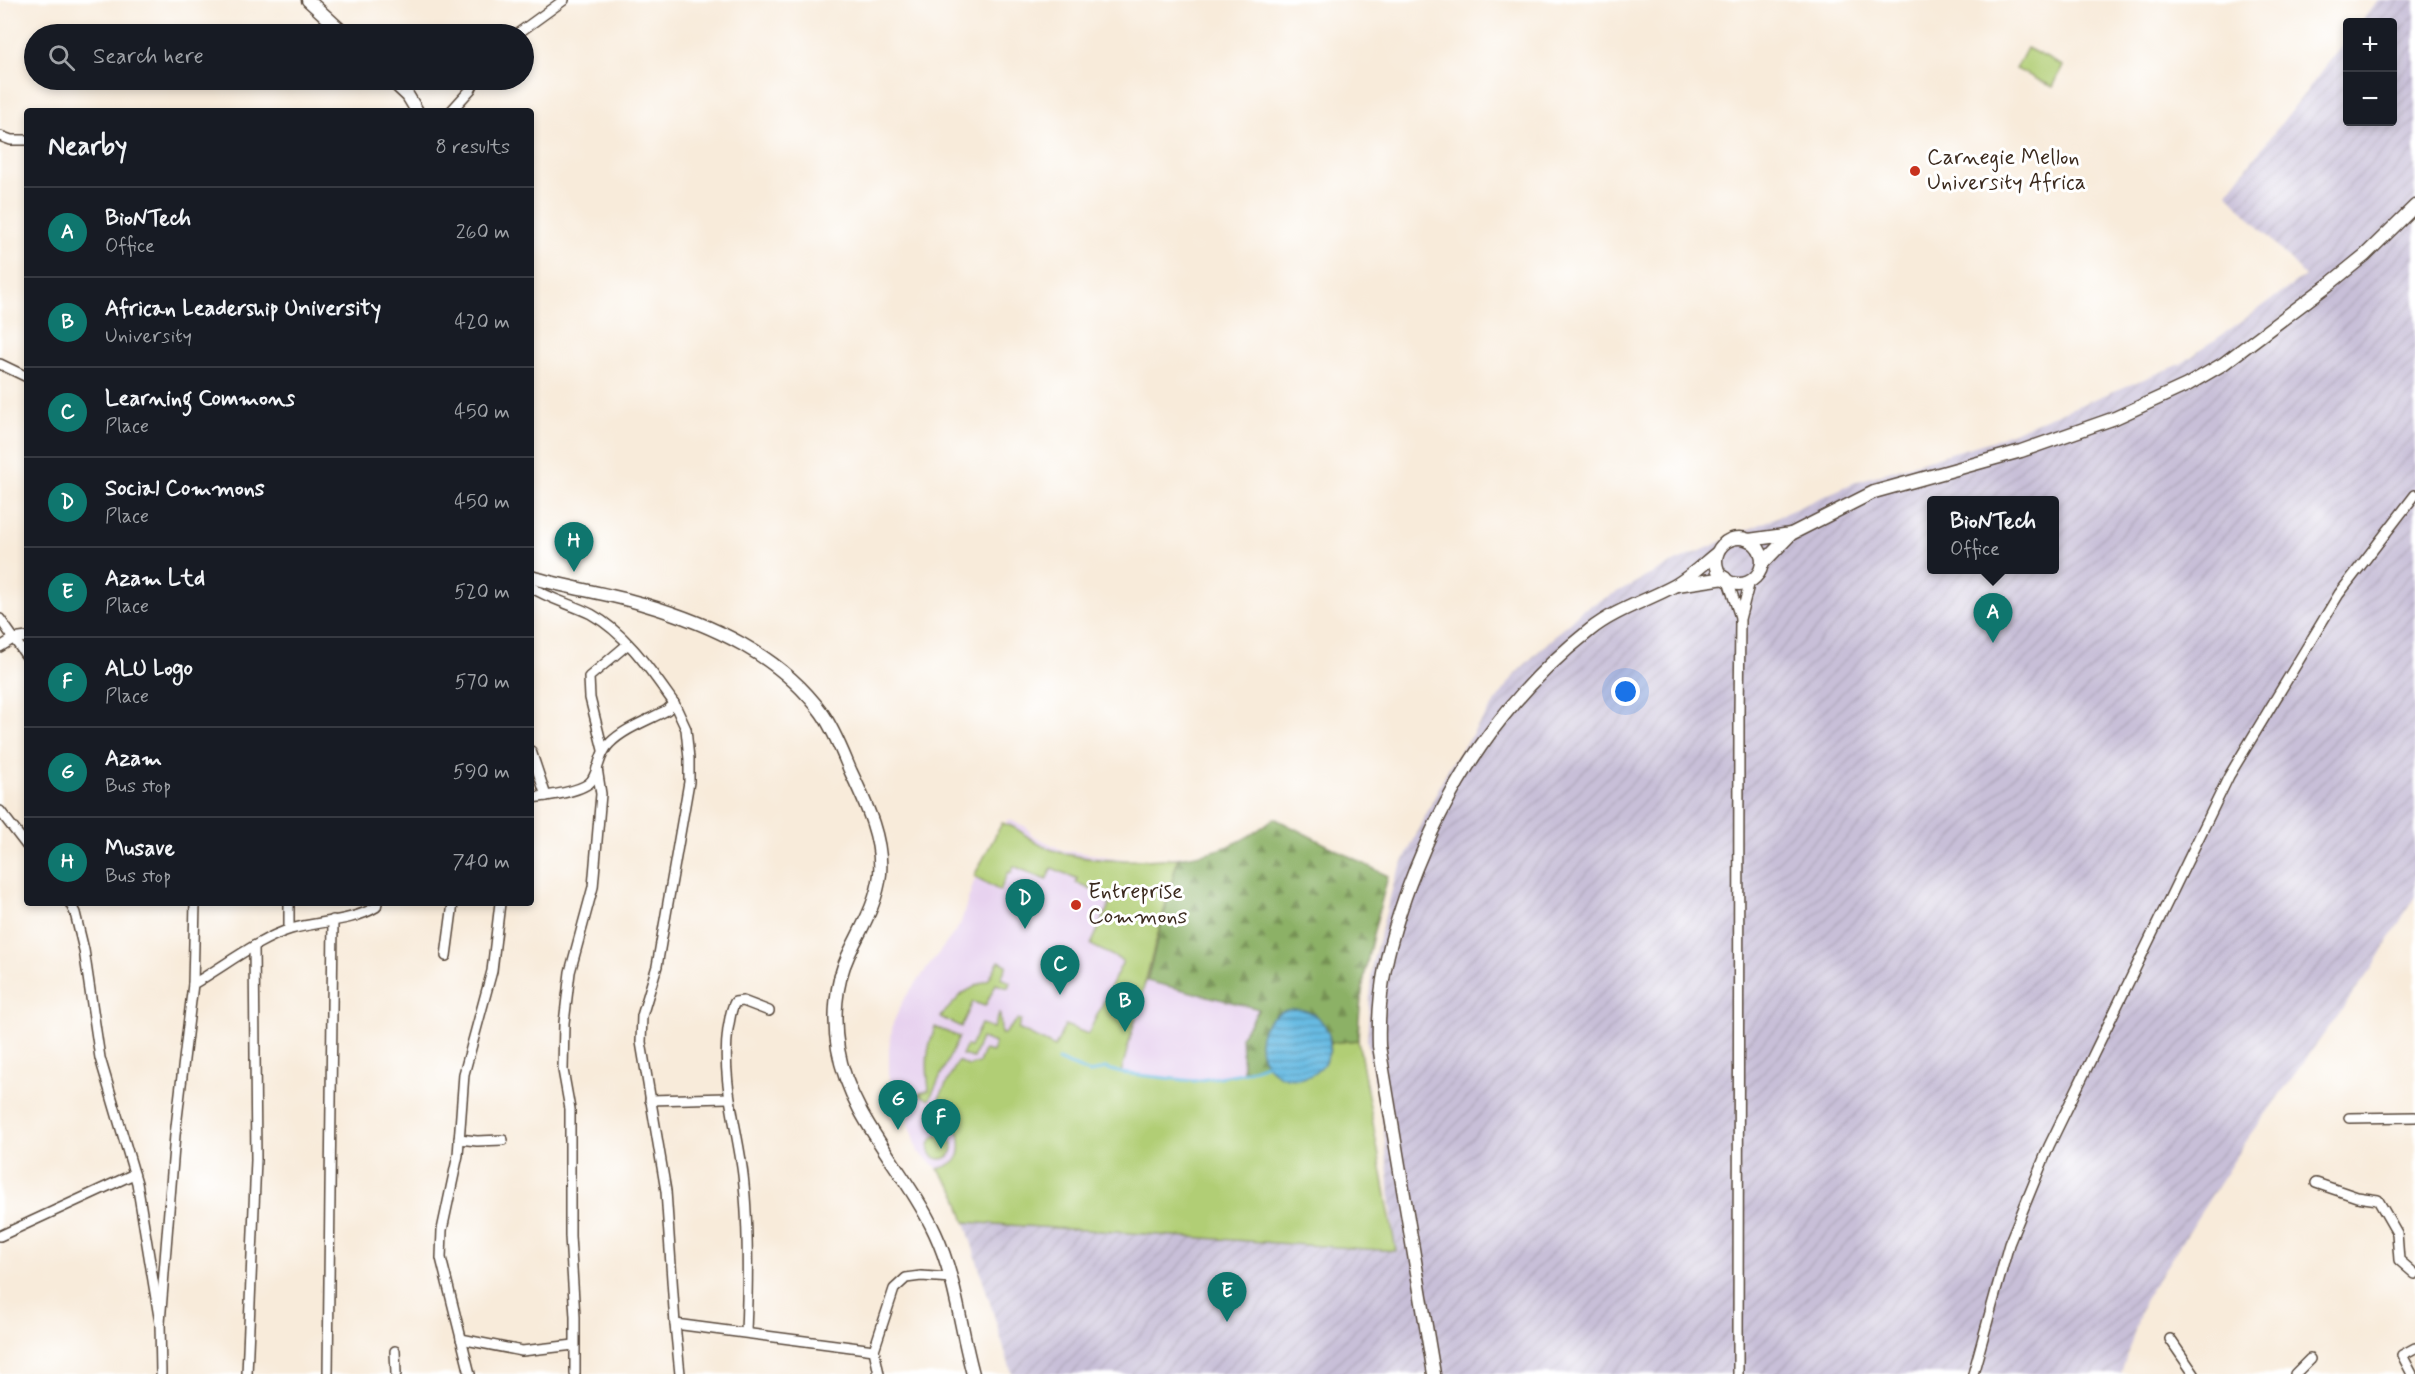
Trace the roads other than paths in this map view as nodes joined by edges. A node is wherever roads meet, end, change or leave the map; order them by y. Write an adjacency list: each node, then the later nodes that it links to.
1 (308, 0): 3 (main road)
2 (564, 0): 4 (street)
3 (334, 24)
4 (531, 24)
5 (402, 90): 7 (main road)
6 (470, 90): 8 (street)
7 (415, 108)
8 (454, 108)
9 (0, 136): 10 (street)
10 (24, 140)
11 (2415, 206): 15 (main road)
12 (0, 364): 13 (street)
13 (24, 376)
14 (2415, 495): 83 (street)
15 (1791, 534): 16 (main road); 18 (main road)
16 (1749, 540): 17 (main road); 18 (main road)
17 (1718, 554): 20 (main road); 22 (main road)
18 (1762, 564): 21 (main road)
19 (534, 578): 61 (main road)
20 (1726, 579): 21 (main road); 22 (main road); 25 (street)
21 (1750, 581): 25 (street)
22 (1676, 585): 81 (main road)
23 (534, 589): 28 (street)
24 (0, 619): 27 (street)
25 (1740, 619): 82 (street)
26 (24, 637): 27 (street)
27 (13, 639): 29 (street); 30 (street)
28 (628, 644): 31 (street); 32 (street)
29 (0, 647)
30 (24, 653)
31 (674, 703): 32 (street); 52 (street)
32 (603, 750): 34 (street)
33 (534, 760): 35 (street)
34 (597, 768): 35 (street); 67 (street)
35 (546, 796): 36 (street)
36 (534, 798)
37 (0, 811): 38 (street)
38 (24, 842)
39 (72, 906): 57 (street)
40 (195, 906): 49 (street)
41 (289, 906): 46 (street)
42 (376, 906): 45 (street)
43 (453, 906): 48 (street)
44 (500, 906): 55 (street)
45 (333, 920): 46 (street); 74 (street)
46 (289, 929): 47 (street)
47 (254, 946): 49 (street); 73 (street)
48 (446, 956)
49 (193, 984): 62 (street)
50 (769, 1011): 51 (street)
51 (728, 1098): 52 (street); 64 (street)
52 (650, 1100): 63 (street)
53 (2415, 1117): 54 (street)
54 (2349, 1118)
55 (459, 1139): 56 (street); 65 (street)
56 (503, 1140)
57 (134, 1174): 59 (street); 62 (street)
58 (2316, 1183): 60 (street)
59 (0, 1236)
60 (2415, 1274)
61 (952, 1278): 69 (street); 80 (main road)
62 (160, 1323): 72 (street)
63 (675, 1324): 64 (street); 78 (street)
64 (746, 1332): 69 (street)
65 (461, 1339): 67 (street); 76 (street)
66 (2170, 1340): 84 (street)
67 (574, 1345): 77 (street)
68 (2415, 1348): 86 (street)
69 (874, 1350): 79 (street)
70 (395, 1351): 75 (street)
71 (2310, 1359): 85 (street)
72 (161, 1374)
73 (247, 1374)
74 (328, 1374)
75 (396, 1374)
76 (470, 1374)
77 (575, 1374)
78 (681, 1374)
79 (879, 1374)
80 (973, 1374)
81 (1434, 1374)
82 (1738, 1374)
83 (1972, 1374)
84 (2194, 1374)
85 (2295, 1374)
86 (2412, 1374)

